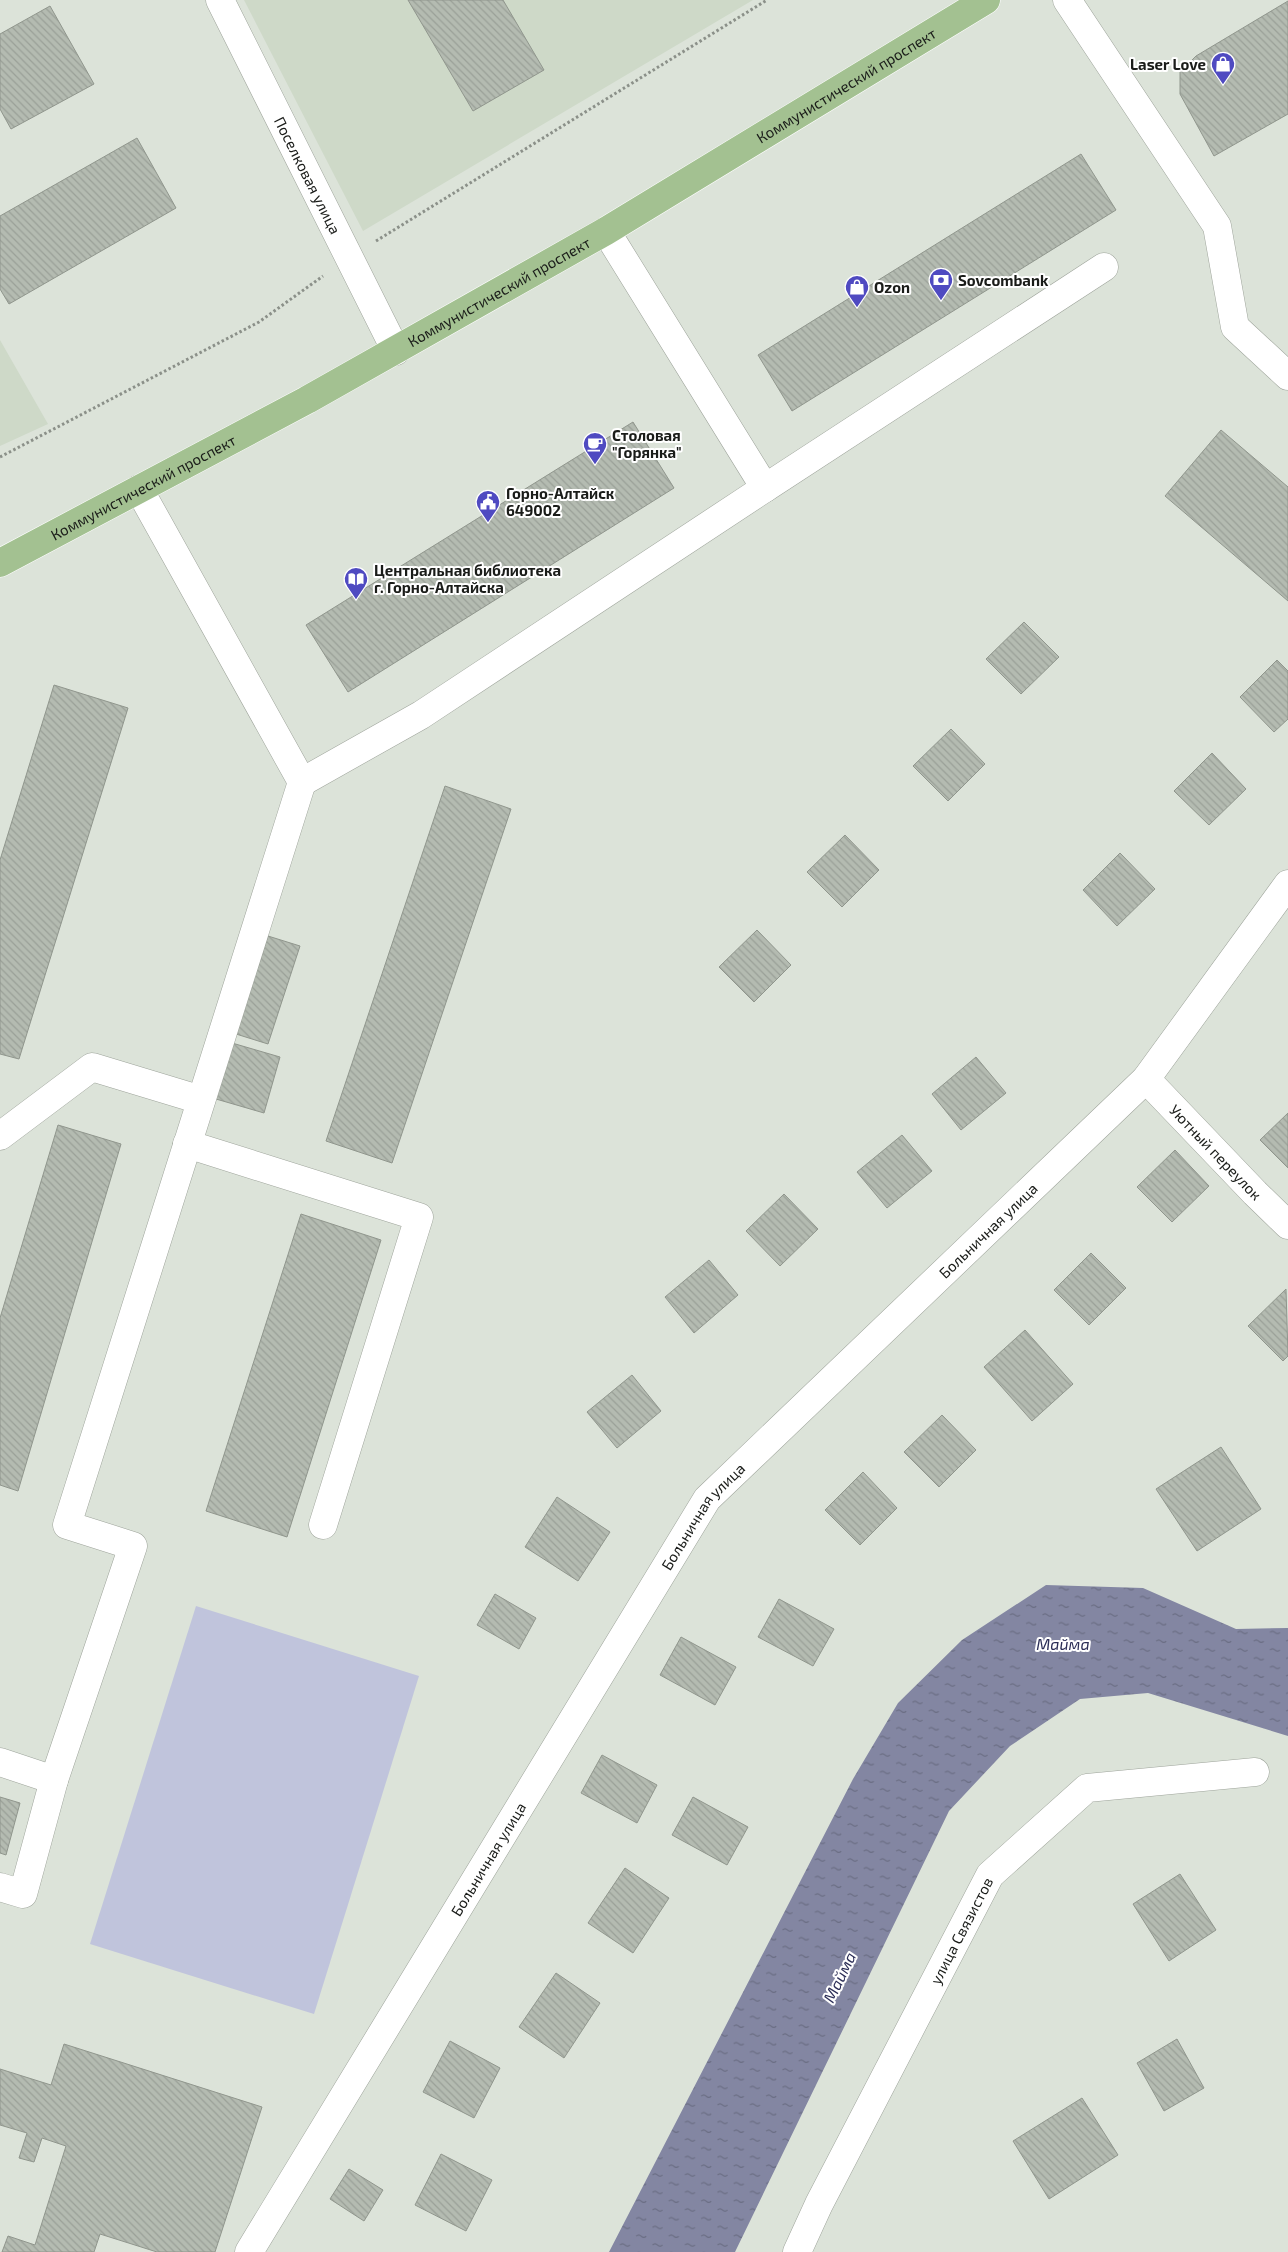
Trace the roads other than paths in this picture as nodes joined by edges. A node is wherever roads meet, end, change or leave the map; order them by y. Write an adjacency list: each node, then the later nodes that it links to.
1 (220, 0): 6 (street, Поселковая улица)
2 (986, 0): 4 (main road, Коммунистический проспект)
3 (1067, 0): 7 (street)
4 (606, 231): 6 (main road, Коммунистический проспект); 8 (street)
5 (1104, 267): 8 (street)
6 (396, 350): 9 (main road, Коммунистический проспект)
7 (1288, 376)
8 (765, 488): 11 (street)
9 (139, 489): 10 (main road, Коммунистический проспект); 11 (street)
10 (0, 563)
11 (302, 782): 14 (street)
12 (1288, 884): 13 (street, Больничная улица)
13 (1146, 1079): 17 (street, Уютный переулок); 23 (street, Больничная улица)
14 (201, 1100): 15 (street); 16 (street)
15 (0, 1136)
16 (187, 1144): 18 (street); 21 (street)
17 (1288, 1225)
18 (323, 1525)
19 (0, 1762): 21 (street)
20 (1255, 1772): 24 (street, улица Связистов)
21 (54, 1780): 22 (street)
22 (0, 1887)
23 (249, 2252)
24 (797, 2252)

